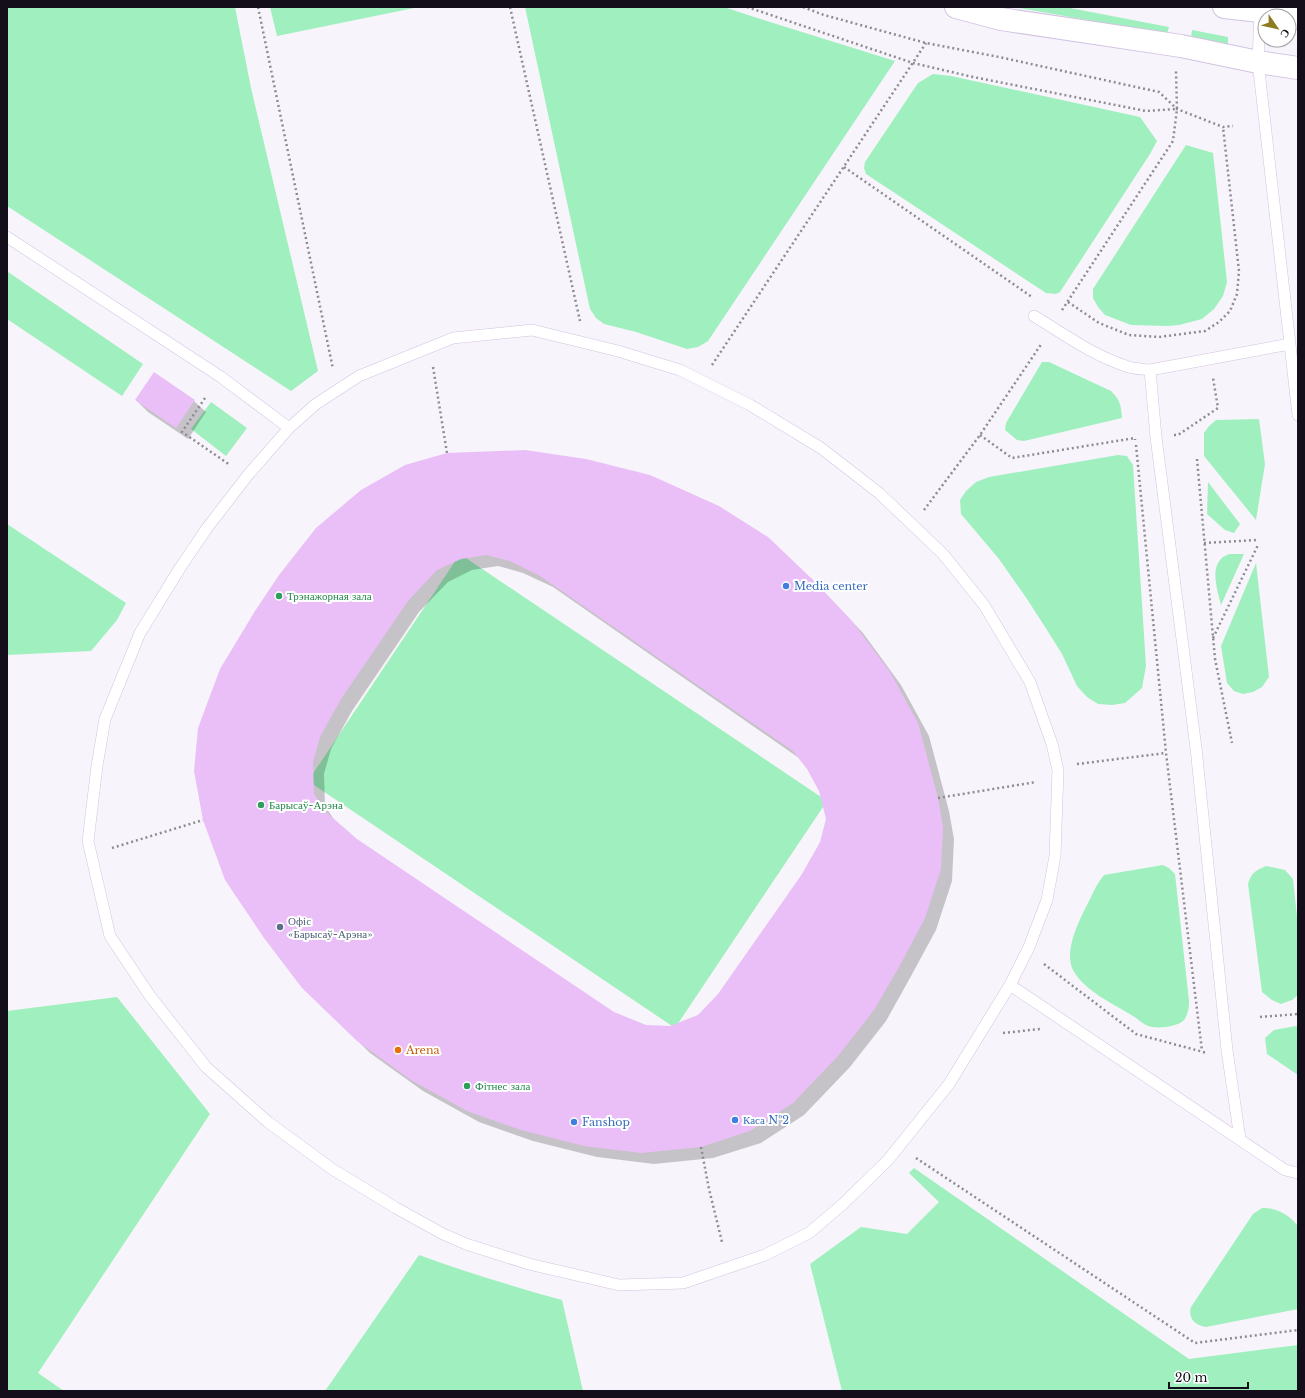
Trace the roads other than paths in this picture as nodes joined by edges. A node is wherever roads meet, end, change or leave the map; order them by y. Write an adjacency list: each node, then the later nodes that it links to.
1 (956, 7): 5 (street)
2 (1224, 7): 3 (street)
3 (1257, 11)
4 (1259, 48): 5 (lane)
5 (1258, 62): 6 (street); 9 (lane)
6 (1298, 68)
7 (7, 237): 12 (lane)
8 (1034, 316): 10 (lane)
9 (1290, 344): 10 (lane); 11 (lane)
10 (1150, 370): 14 (lane)
11 (1298, 415)
12 (289, 428): 13 (lane); 13 (lane)
13 (1010, 985): 14 (lane)
14 (1240, 1139): 15 (lane)
15 (1298, 1173)

